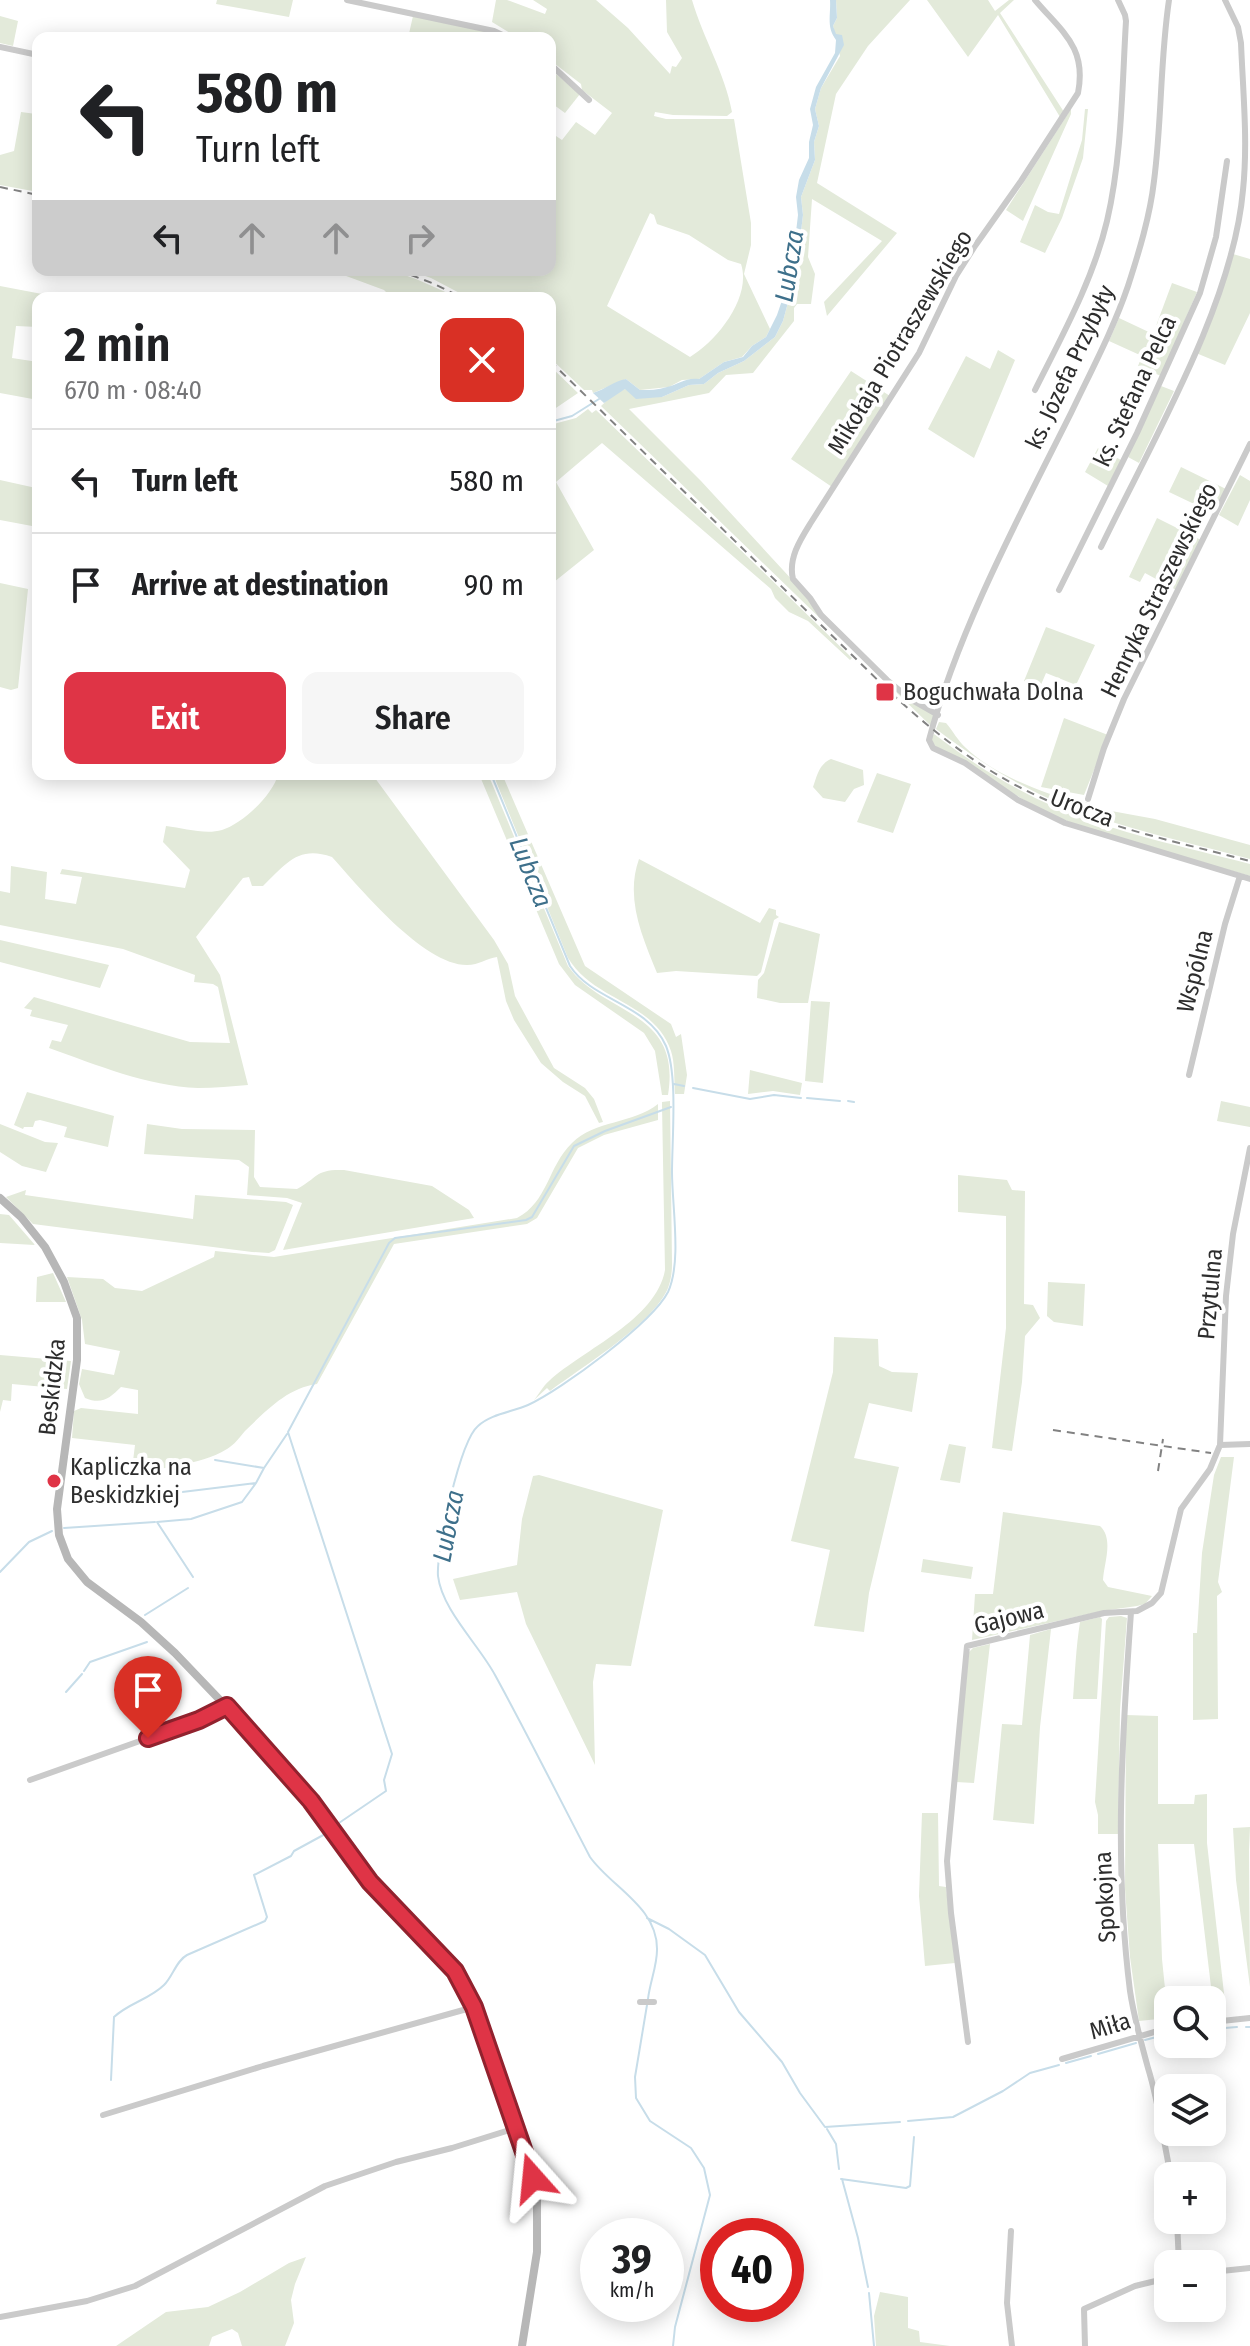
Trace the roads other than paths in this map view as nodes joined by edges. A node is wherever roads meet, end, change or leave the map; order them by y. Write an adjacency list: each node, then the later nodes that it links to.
1 (347, 0): 6 (street)
2 (1035, 0): 18 (street, Mikołaja Piotraszewskiego)
3 (1118, 0): 14 (street)
4 (1169, 0): 18 (street, ks. Józefa Przybyły)
5 (1225, 0): 13 (street, ks. Stefana Pelca)
6 (492, 32)
7 (0, 47): 8 (street)
8 (32, 54)
9 (556, 70): 10 (street)
10 (589, 100)
11 (1227, 161): 12 (street, ks. Stefana Pelca)
12 (1222, 200): 13 (street); 17 (street, ks. Stefana Pelca)
13 (1241, 202): 16 (street, ks. Stefana Pelca)
14 (1035, 390)
15 (1250, 444): 20 (street, Henryka Straszewskiego)
16 (1101, 547)
17 (1059, 590)
18 (938, 715): 19 (street, ks. Józefa Przybyły)
19 (932, 730): 21 (street, Urocza)
20 (1088, 799)
21 (1240, 876): 22 (street, Urocza); 23 (street, Wspólna)
22 (1250, 879)
23 (1189, 1075)
24 (1250, 1148): 27 (street, Przytulna)
25 (0, 1198): 29 (street, Beskidzka)
26 (1250, 1444): 27 (street)
27 (1220, 1445): 28 (street, Gajowa)
28 (1131, 1612): 37 (street, Spokojna); 38 (street, Gajowa)
29 (227, 1706): 30 (street); 33 (street, Beskidzka)
30 (30, 1780)
31 (640, 2002): 32 (street)
32 (654, 2002)
33 (474, 2007): 40 (street); 41 (street, Beskidzka)
34 (1250, 2018): 35 (street)
35 (1226, 2021)
36 (1154, 2032): 37 (street, Miła)
37 (1138, 2036): 39 (street, Miła); 42 (street, Spokojna)
38 (968, 2042)
39 (1062, 2059)
40 (103, 2115)
41 (516, 2128): 47 (street); 48 (street, Beskidzka)
42 (1168, 2162)
43 (1011, 2231): 49 (street)
44 (1250, 2268): 45 (street)
45 (1226, 2271)
46 (1154, 2281): 50 (street)
47 (0, 2317)
48 (522, 2346)
49 (1012, 2346)
50 (1085, 2346)

